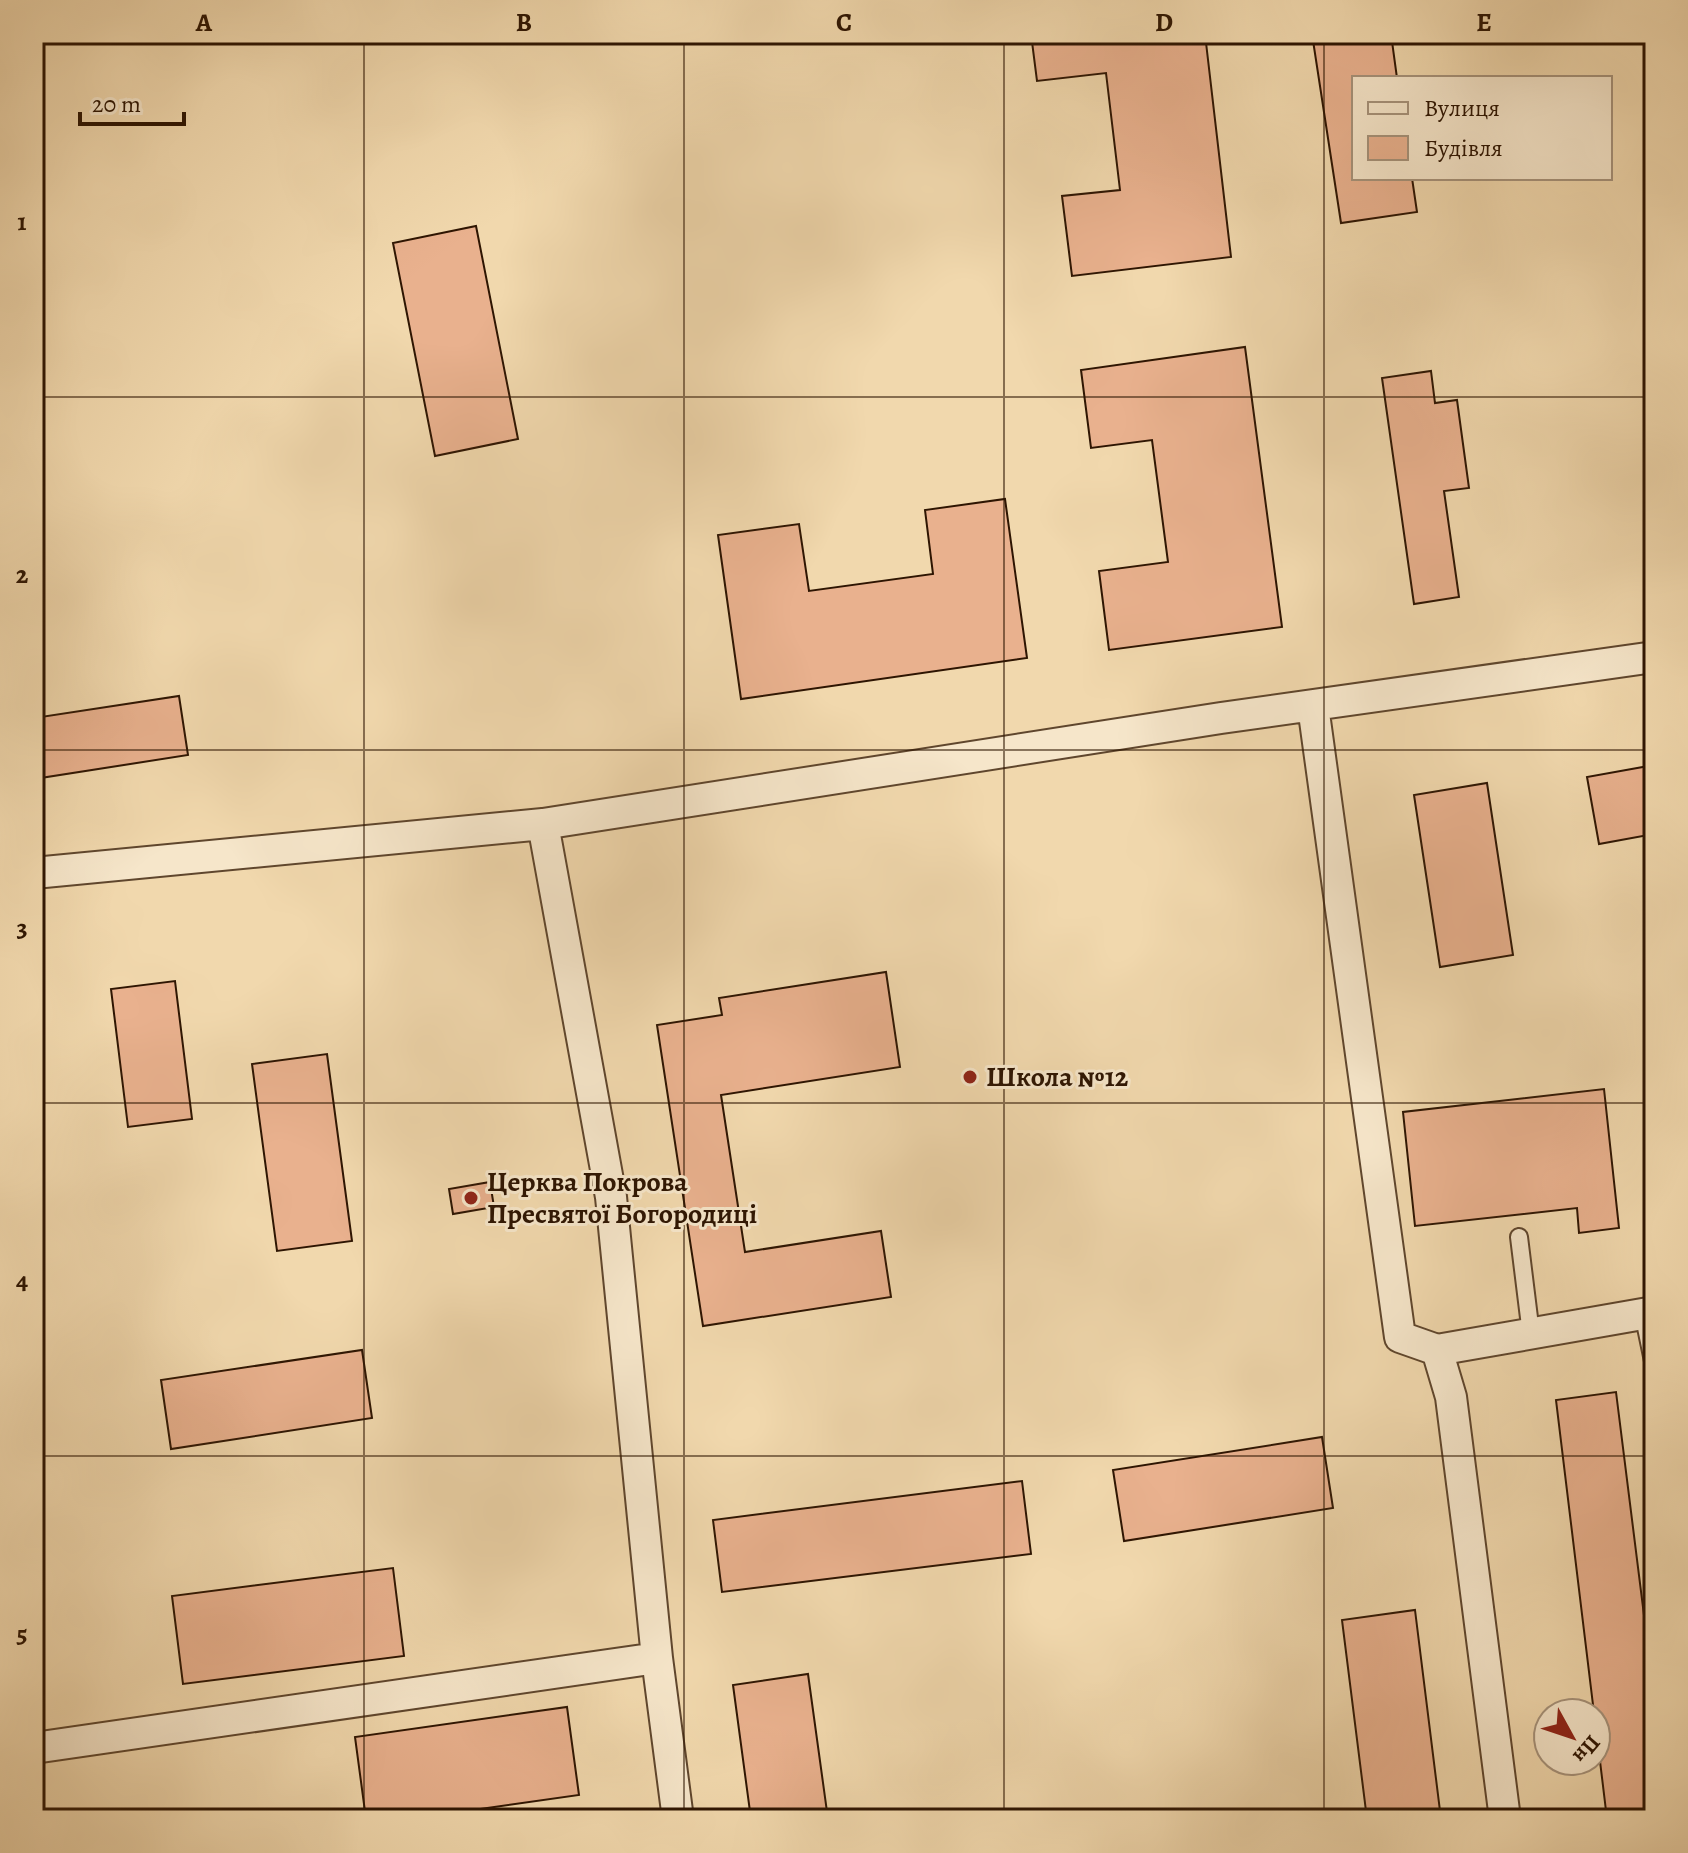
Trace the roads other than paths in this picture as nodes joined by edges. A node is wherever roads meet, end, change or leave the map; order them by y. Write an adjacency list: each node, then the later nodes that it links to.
1 (1654, 657): 2 (street)
2 (1313, 706): 3 (street); 8 (street)
3 (543, 824): 4 (street); 10 (street)
4 (34, 873)
5 (1519, 1237): 7 (lane)
6 (1648, 1312): 7 (street); 9 (lane)
7 (1531, 1334): 8 (street)
8 (1437, 1350): 13 (street)
9 (1654, 1366)
10 (657, 1658): 11 (street); 12 (street)
11 (34, 1748)
12 (678, 1819)
13 (1505, 1819)

